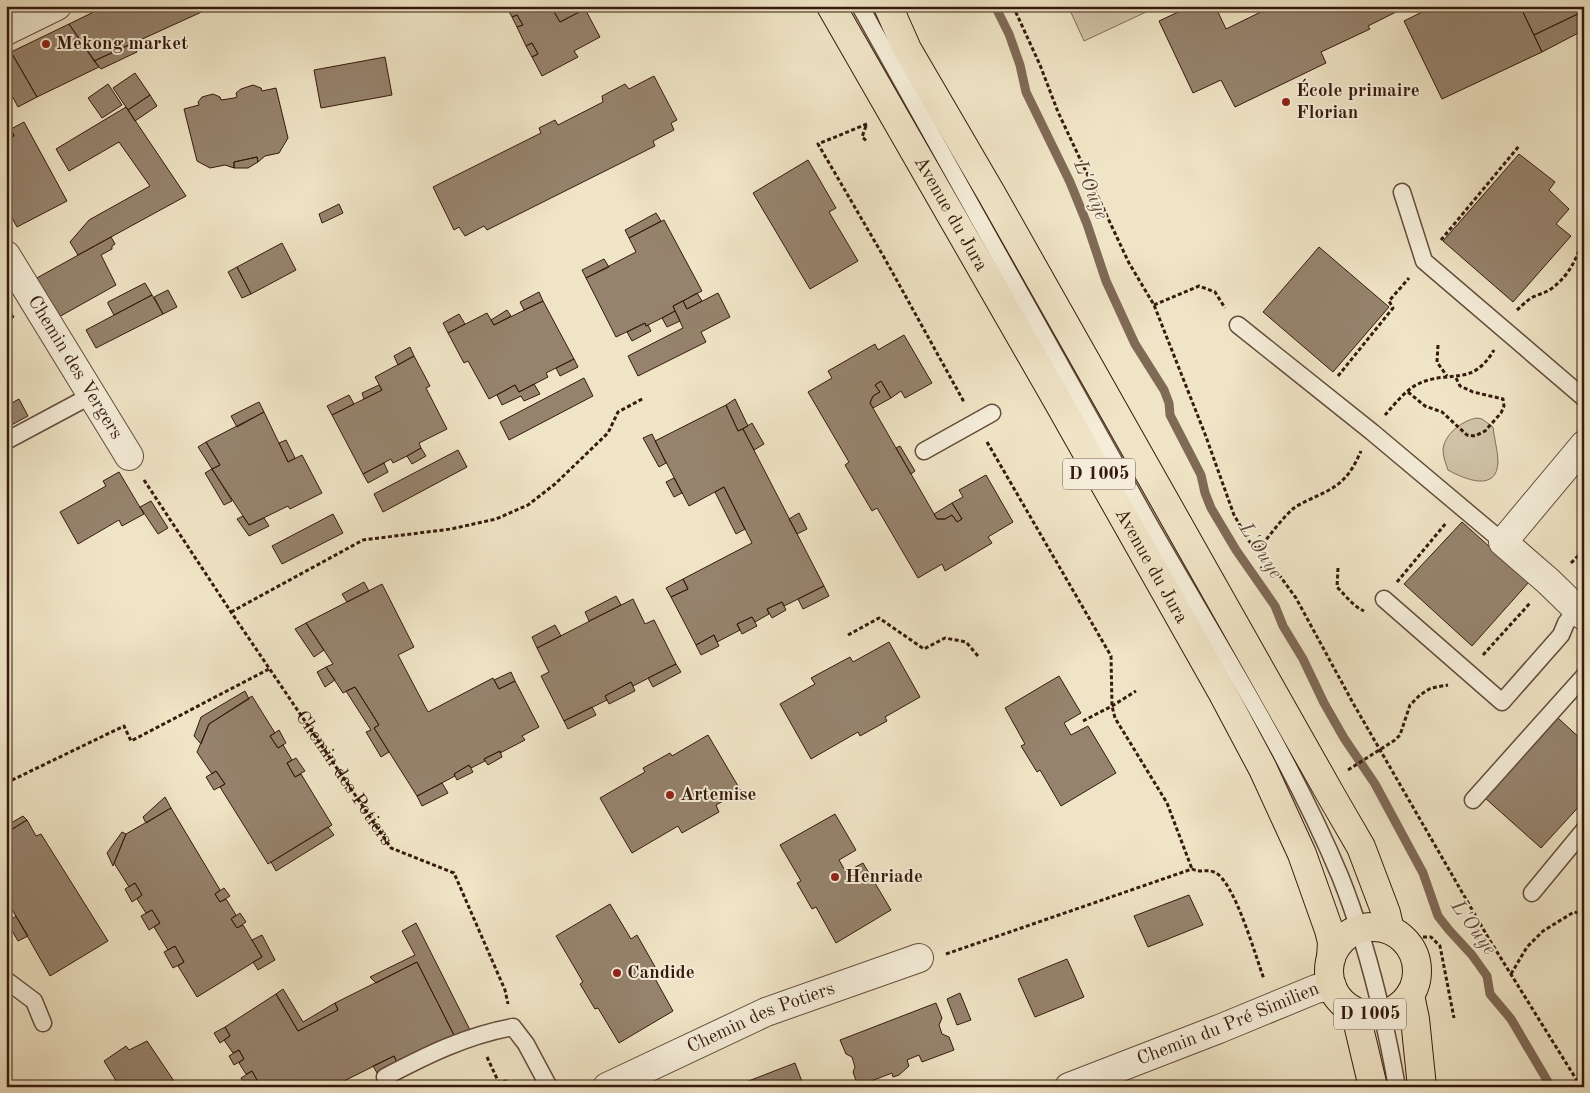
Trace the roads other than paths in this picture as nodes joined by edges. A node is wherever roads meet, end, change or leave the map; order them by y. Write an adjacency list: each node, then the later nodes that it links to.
1 (57, 6): 5 (street)
2 (831, 6): 26 (main road, Avenue du Jura / D 1005)
3 (860, 6): 23 (lane)
4 (888, 6): 24 (main road, D 1005)
5 (6, 31)
6 (1402, 192): 10 (lane)
7 (6, 255): 9 (street, Chemin des Vergers)
8 (1238, 325): 16 (lane)
9 (92, 395): 12 (lane); 15 (street, Chemin des Vergers)
10 (1584, 398)
11 (992, 413): 14 (lane)
12 (6, 441)
13 (1584, 445): 16 (street)
14 (924, 451)
15 (129, 456)
16 (1503, 542): 18 (street)
17 (1384, 599): 18 (lane)
18 (1580, 613)
19 (1584, 676): 20 (lane)
20 (1473, 800)
21 (1584, 830): 22 (lane)
22 (1532, 893)
23 (1360, 929): 24 (main road); 26 (main road); 31 (lane)
24 (1390, 930): 29 (main road, D 1005)
25 (919, 958): 35 (street, Chemin des Potiers)
26 (1331, 958): 28 (main road, D 1005)
27 (6, 980): 32 (lane)
28 (1332, 986): 30 (main road, D 1005); 36 (street, Chemin du Pré Similien)
29 (1410, 995): 31 (main road, D 1005); 39 (main road, D 1005)
30 (1350, 1008): 31 (main road, D 1005); 37 (main road, D 1005)
31 (1382, 1014): 38 (lane)
32 (43, 1023)
33 (385, 1077): 34 (lane)
34 (549, 1087)
35 (607, 1087)
36 (1069, 1087)
37 (1373, 1087)
38 (1397, 1087)
39 (1422, 1087)

